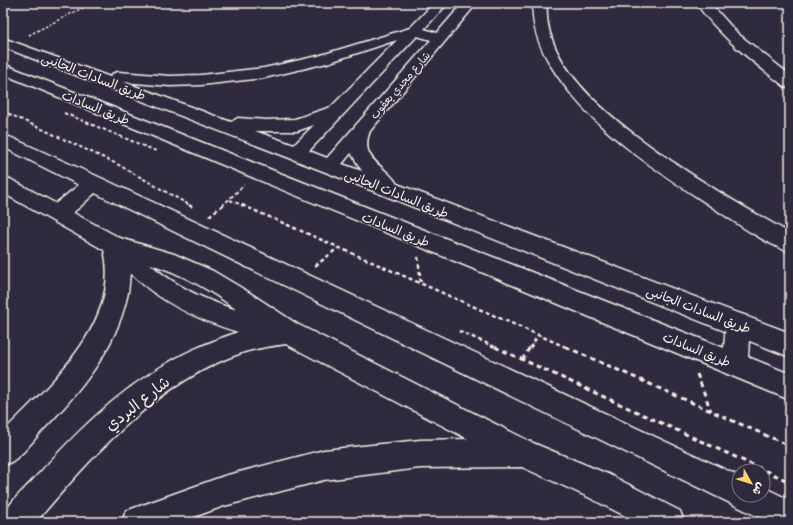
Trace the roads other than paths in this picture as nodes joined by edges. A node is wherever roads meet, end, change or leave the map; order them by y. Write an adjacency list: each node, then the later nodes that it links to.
1 (441, 3): 5 (street, شارع مجدي يعقوب)
2 (470, 3): 6 (street, شارع مجدي يعقوب)
3 (540, 3): 21 (street)
4 (703, 3): 10 (street)
5 (414, 31): 6 (street); 9 (street); 11 (street, شارع مجدي يعقوب)
6 (441, 38): 13 (street, شارع مجدي يعقوب)
7 (7, 43): 9 (street, طريق السادات الجانبى)
8 (4, 69): 26 (street, طريق السادات)
9 (93, 75): 12 (street, طريق السادات الجانبى)
10 (790, 83)
11 (340, 109): 12 (street); 15 (street, شارع مجدي يعقوب)
12 (216, 123): 15 (street, طريق السادات الجانبى)
13 (362, 129): 16 (street, شارع مجدي يعقوب); 19 (street)
14 (3, 140): 17 (street)
15 (297, 154): 16 (street, طريق السادات الجانبى)
16 (330, 166): 19 (street, طريق السادات الجانبى)
17 (94, 183): 20 (street); 30 (street)
18 (3, 184): 20 (street)
19 (399, 194): 23 (street, طريق السادات الجانبى)
20 (57, 213): 22 (street)
21 (790, 242)
22 (114, 245): 24 (street); 28 (street)
23 (738, 324): 25 (street, طريق السادات الجانبى); 26 (street)
24 (288, 332): 29 (street); 33 (street, شارع البردي)
25 (790, 345)
26 (735, 364): 27 (street, طريق السادات)
27 (790, 387)
28 (3, 452)
29 (523, 453): 34 (street); 35 (street)
30 (731, 488)
31 (763, 503): 32 (street)
32 (790, 516)
33 (16, 522)
34 (137, 522)
35 (669, 522)

